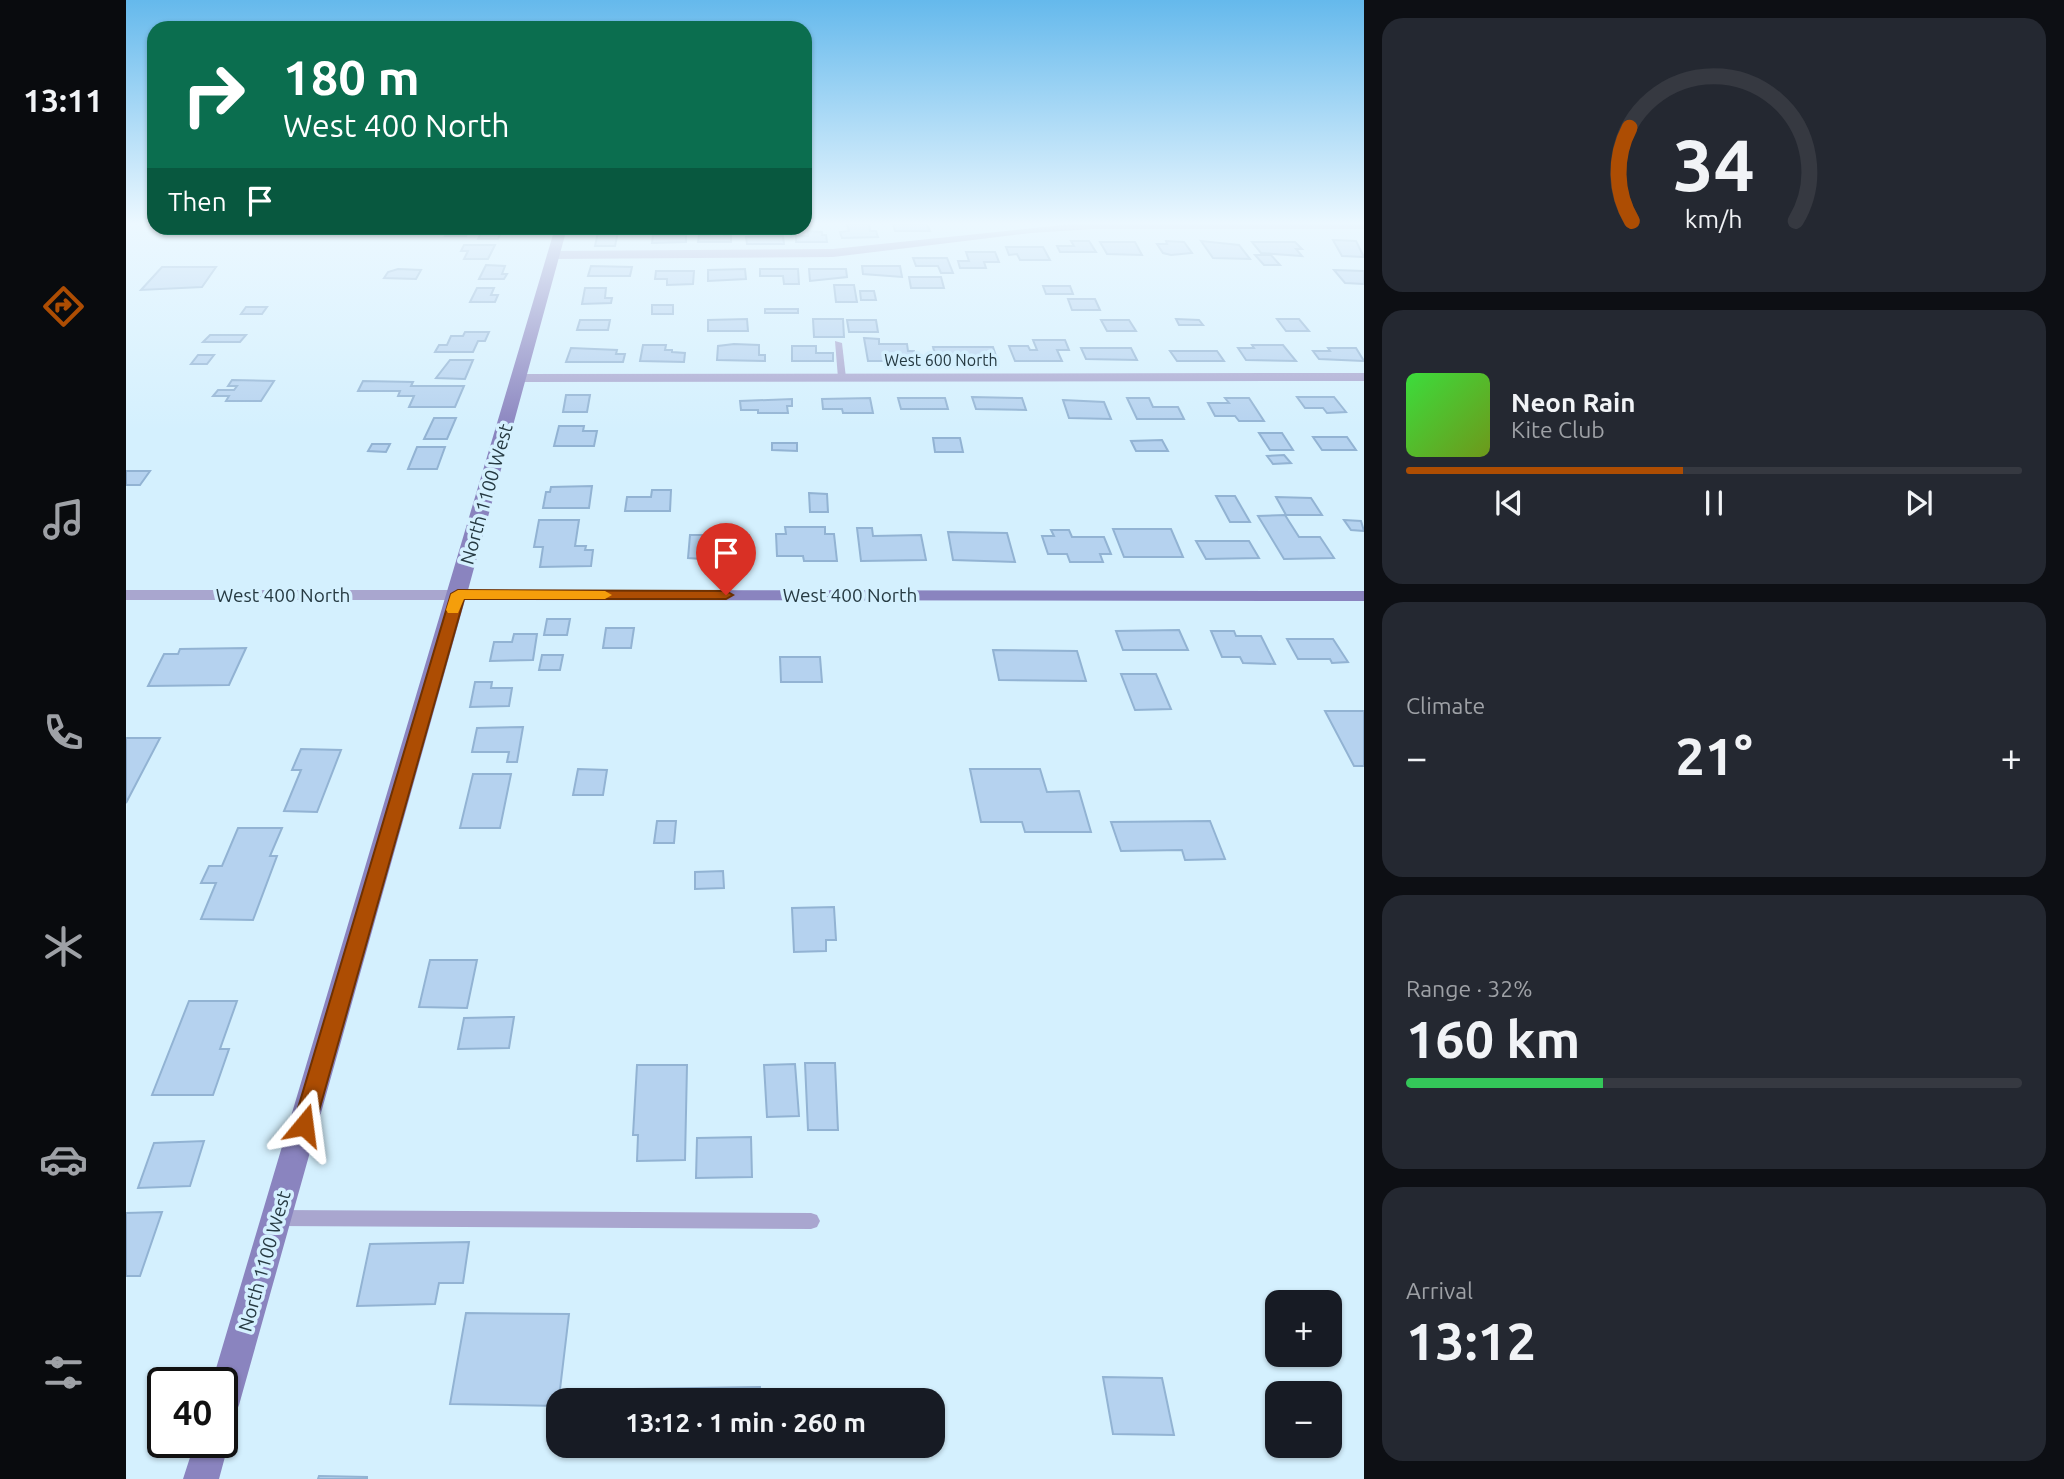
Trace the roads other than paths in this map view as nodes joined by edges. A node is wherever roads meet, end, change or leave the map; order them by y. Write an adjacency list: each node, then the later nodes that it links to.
1 (543, 292): 4 (street, North 1100 West)
2 (838, 343): 5 (lane)
3 (1364, 377): 5 (street, West 600 North)
4 (519, 378): 5 (street, West 600 North); 6 (street, North 1100 West)
5 (842, 378)
6 (458, 594): 7 (street, West 400 North); 8 (street, West 400 North); 9 (street, North 1100 West)
7 (126, 595)
8 (1364, 596)
9 (277, 1218): 10 (lane); 11 (street, North 1100 West)
10 (811, 1221)
11 (233, 1367)
12 (207, 1458): 13 (street)
13 (201, 1479)

